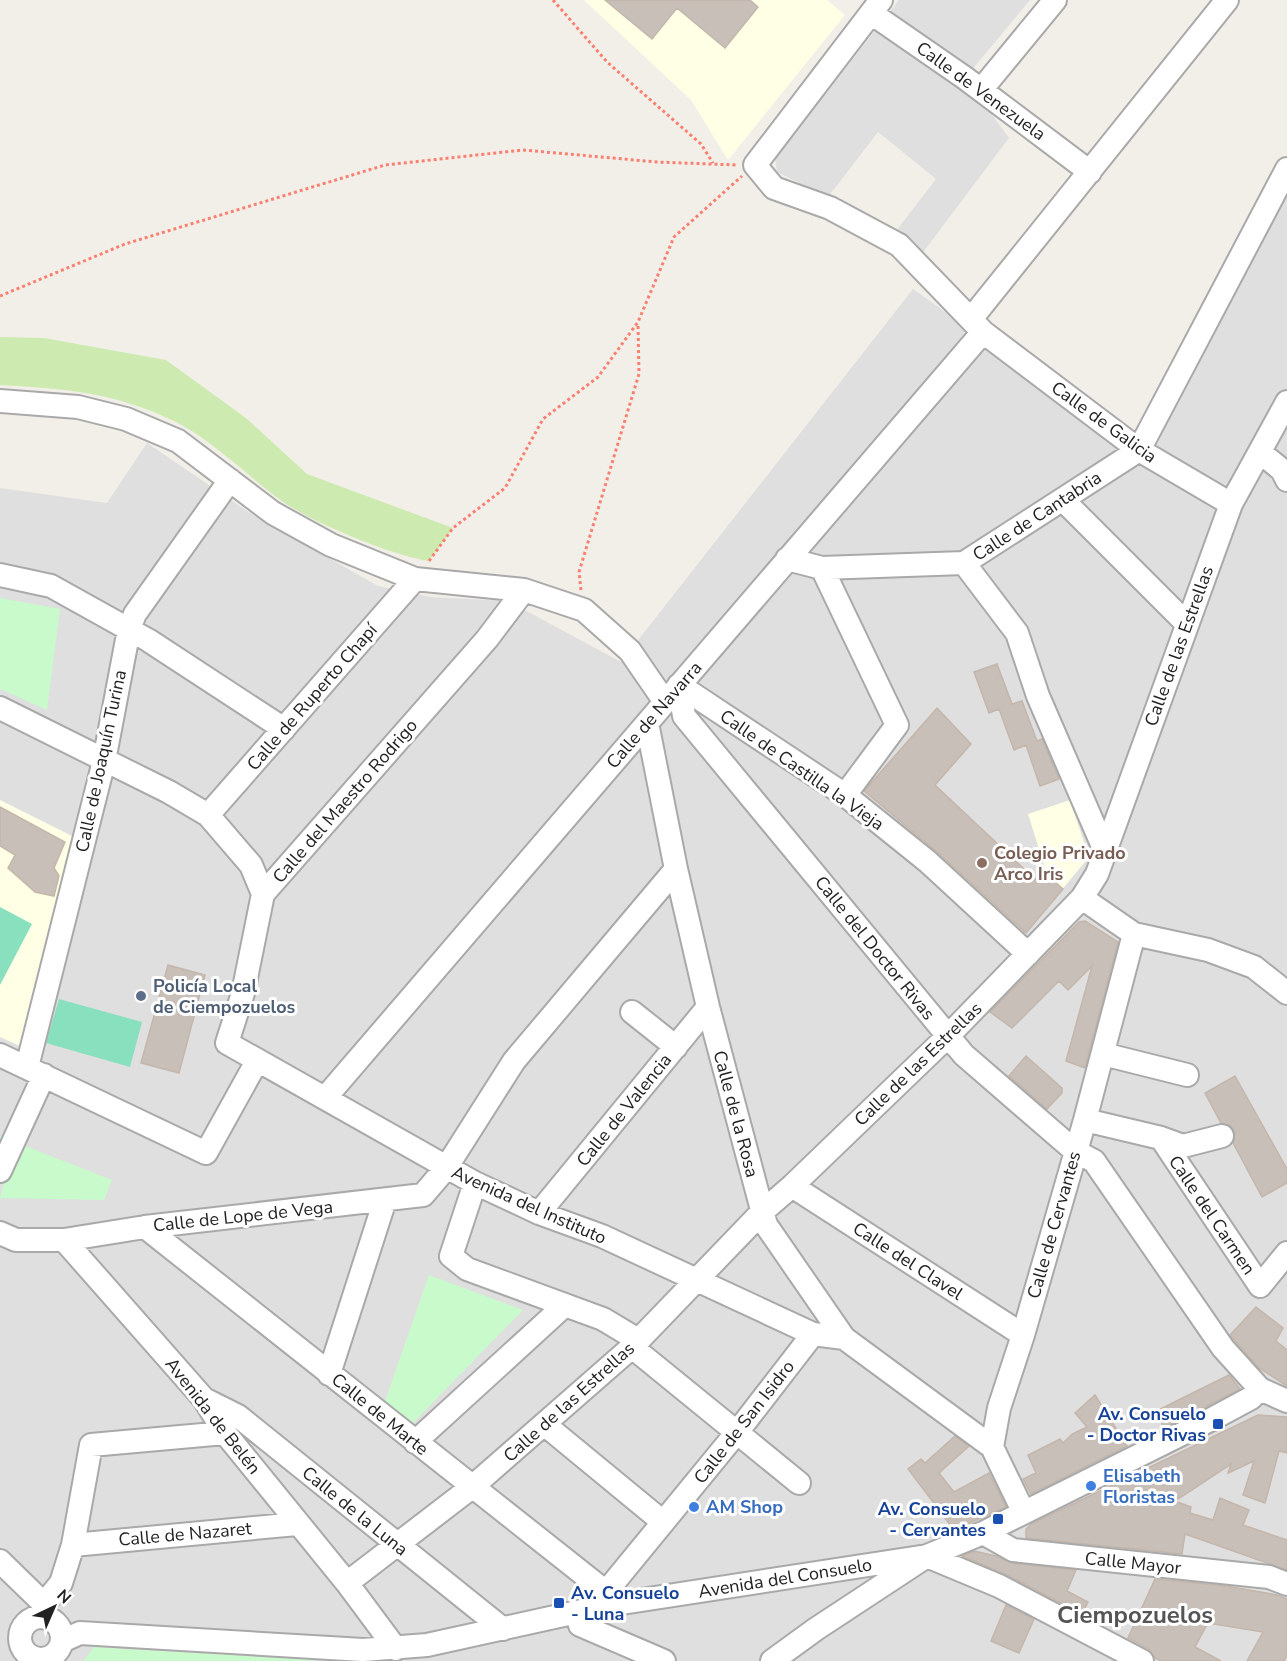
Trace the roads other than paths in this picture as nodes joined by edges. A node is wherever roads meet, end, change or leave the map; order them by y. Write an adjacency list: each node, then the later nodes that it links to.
1 (1055, 0): 4 (street)
2 (1227, 0): 6 (street, Calle de Navarra)
3 (876, 6): 4 (street, Calle de Venezuela); 7 (street, Calle de Galicia)
4 (981, 90): 6 (street, Calle de Venezuela)
5 (1287, 168): 10 (street)
6 (1090, 172): 7 (street, Calle de Navarra)
7 (977, 326): 10 (street, Calle de Galicia); 16 (street, Calle de Navarra)
8 (0, 401): 12 (street)
9 (1287, 402): 11 (street, Calle de las Estrellas)
10 (1139, 450): 14 (street, Calle de Cantabria); 15 (street, Calle de Galicia)
11 (1261, 453): 13 (street); 15 (street, Calle de las Estrellas)
12 (230, 480): 20 (street); 23 (street, Calle de Joaquín Turina)
13 (1287, 480)
14 (1063, 500): 17 (street, Calle de Cantabria); 22 (street)
15 (1231, 504): 22 (street, Calle de las Estrellas)
16 (787, 559): 18 (street, Calle de Cantabria); 24 (street, Calle de Navarra)
17 (964, 563): 18 (street, Calle de Cantabria); 33 (street)
18 (822, 568): 31 (street)
19 (0, 574): 23 (street)
20 (415, 579): 21 (street); 28 (street, Calle de Ruperto Chapí)
21 (524, 590): 24 (street); 35 (street, Calle del Maestro Rodrigo)
22 (1186, 623): 33 (street, Calle de las Estrellas)
23 (129, 629): 28 (street); 30 (street, Calle de Joaquín Turina)
24 (672, 694): 26 (street, Calle de Navarra); 27 (street, Calle de Castilla la Vieja); 29 (street, Calle del Doctor Rivas)
25 (0, 708): 30 (street)
26 (647, 723): 34 (street, Calle de la Rosa); 50 (street, Calle de Navarra)
27 (742, 727): 29 (street); 31 (street, Calle de Castilla la Vieja)
28 (284, 729): 32 (street, Calle de Ruperto Chapí)
29 (717, 755): 42 (street, Calle del Doctor Rivas)
30 (104, 761): 32 (street); 48 (street, Calle de Joaquín Turina)
31 (845, 795): 38 (street, Calle de Castilla la Vieja)
32 (208, 815): 35 (street)
33 (1105, 850): 36 (street, Calle de las Estrellas)
34 (676, 868): 40 (street, Calle de la Rosa); 55 (street)
35 (263, 894): 43 (street, Calle del Maestro Rodrigo)
36 (1082, 898): 37 (street); 38 (street, Calle de las Estrellas)
37 (1134, 934): 39 (street); 46 (street, Calle de Cervantes)
38 (1028, 954): 42 (street, Calle de las Estrellas)
39 (1287, 993)
40 (708, 1008): 44 (street, Calle de Valencia); 60 (street, Calle de la Rosa)
41 (632, 1012): 44 (street)
42 (948, 1036): 54 (street, Calle del Doctor Rivas); 58 (street, Calle de las Estrellas)
43 (227, 1043): 47 (street, Avenida del Instituto)
44 (676, 1047): 61 (street, Calle de Valencia)
45 (0, 1054): 48 (street)
46 (1103, 1054): 49 (street); 51 (street, Calle de Cervantes)
47 (257, 1060): 48 (street); 50 (street, Avenida del Instituto)
48 (36, 1071): 56 (street, Calle de Joaquín Turina)
49 (1187, 1075)
50 (325, 1098): 55 (street, Avenida del Instituto)
51 (1085, 1120): 53 (street, Calle del Carmen); 54 (street, Calle de Cervantes)
52 (1222, 1136): 53 (street, Calle del Carmen)
53 (1161, 1138): 65 (street, Calle del Carmen)
54 (1075, 1151): 69 (street, Calle de Cervantes); 73 (street, Calle del Doctor Rivas)
55 (446, 1168): 57 (street, Avenida del Instituto); 59 (street, Calle de Lope de Vega)
56 (0, 1172)
57 (475, 1183): 61 (street, Avenida del Instituto); 67 (street)
58 (792, 1186): 60 (street, Calle de las Estrellas); 69 (street, Calle del Clavel)
59 (385, 1200): 62 (street, Calle de Lope de Vega); 72 (street)
60 (762, 1212): 66 (street, Calle de las Estrellas); 70 (street, Calle de la Rosa)
61 (539, 1213): 66 (street, Avenida del Instituto)
62 (146, 1227): 64 (street, Calle de Lope de Vega); 72 (street, Calle de Marte)
63 (0, 1233): 64 (street)
64 (64, 1240): 74 (street, Avenida de Belén)
65 (1287, 1253)
66 (696, 1279): 68 (street, Avenida del Instituto); 71 (street, Calle de las Estrellas)
67 (565, 1305): 71 (street); 79 (street)
68 (813, 1334): 70 (street, Avenida del Instituto); 77 (street, Calle de San Isidro)
69 (1023, 1335): 80 (street, Calle de Cervantes)
70 (844, 1338): 80 (street)
71 (635, 1343): 76 (street, Calle de las Estrellas); 77 (street)
72 (329, 1374): 79 (street, Calle de Marte)
73 (1260, 1389): 75 (street, Calle del Doctor Rivas); 83 (street, Avenida del Consuelo)
74 (204, 1399): 78 (street, Avenida de Belén); 88 (street, Calle de la Luna)
75 (1287, 1401)
76 (544, 1424): 82 (street, Calle de las Estrellas); 84 (street)
77 (738, 1431): 81 (street); 84 (street, Calle de San Isidro)
78 (225, 1433): 85 (street, Avenida de Belén); 87 (street)
79 (415, 1442): 82 (street, Calle de Marte)
80 (992, 1447): 83 (street)
81 (799, 1483)
82 (472, 1487): 88 (street, Calle de las Estrellas); 93 (street, Calle de Marte)
83 (1023, 1511): 86 (street, Avenida del Consuelo)
84 (663, 1522): 93 (street, Calle de San Isidro)
85 (297, 1524): 87 (street, Calle de Nazaret); 91 (street, Avenida de Belén)
86 (983, 1533): 89 (street, Avenida del Consuelo); 92 (street, Calle Mayor)
87 (73, 1545): 94 (street)
88 (397, 1545): 91 (street, Calle de las Estrellas); 96 (street, Calle de la Luna)
89 (927, 1556): 93 (street, Avenida del Consuelo); 103 (street); 104 (street)
90 (0, 1561): 94 (street)
91 (347, 1583): 98 (street, Avenida de Belén)
92 (1287, 1584)
93 (607, 1599): 95 (street, Avenida del Consuelo)
94 (44, 1611): 97 (street); 101 (street)
95 (577, 1612): 96 (street, Avenida del Consuelo); 102 (street)
96 (503, 1629): 99 (street, Avenida del Consuelo)
97 (10, 1637): 101 (street)
98 (396, 1649): 99 (street, Avenida del Consuelo); 100 (street, Avenida del Consuelo)
99 (433, 1653)
100 (330, 1654): 101 (street, Avenida del Consuelo)
101 (54, 1655)
102 (664, 1661)
103 (772, 1661)
104 (1142, 1661)

